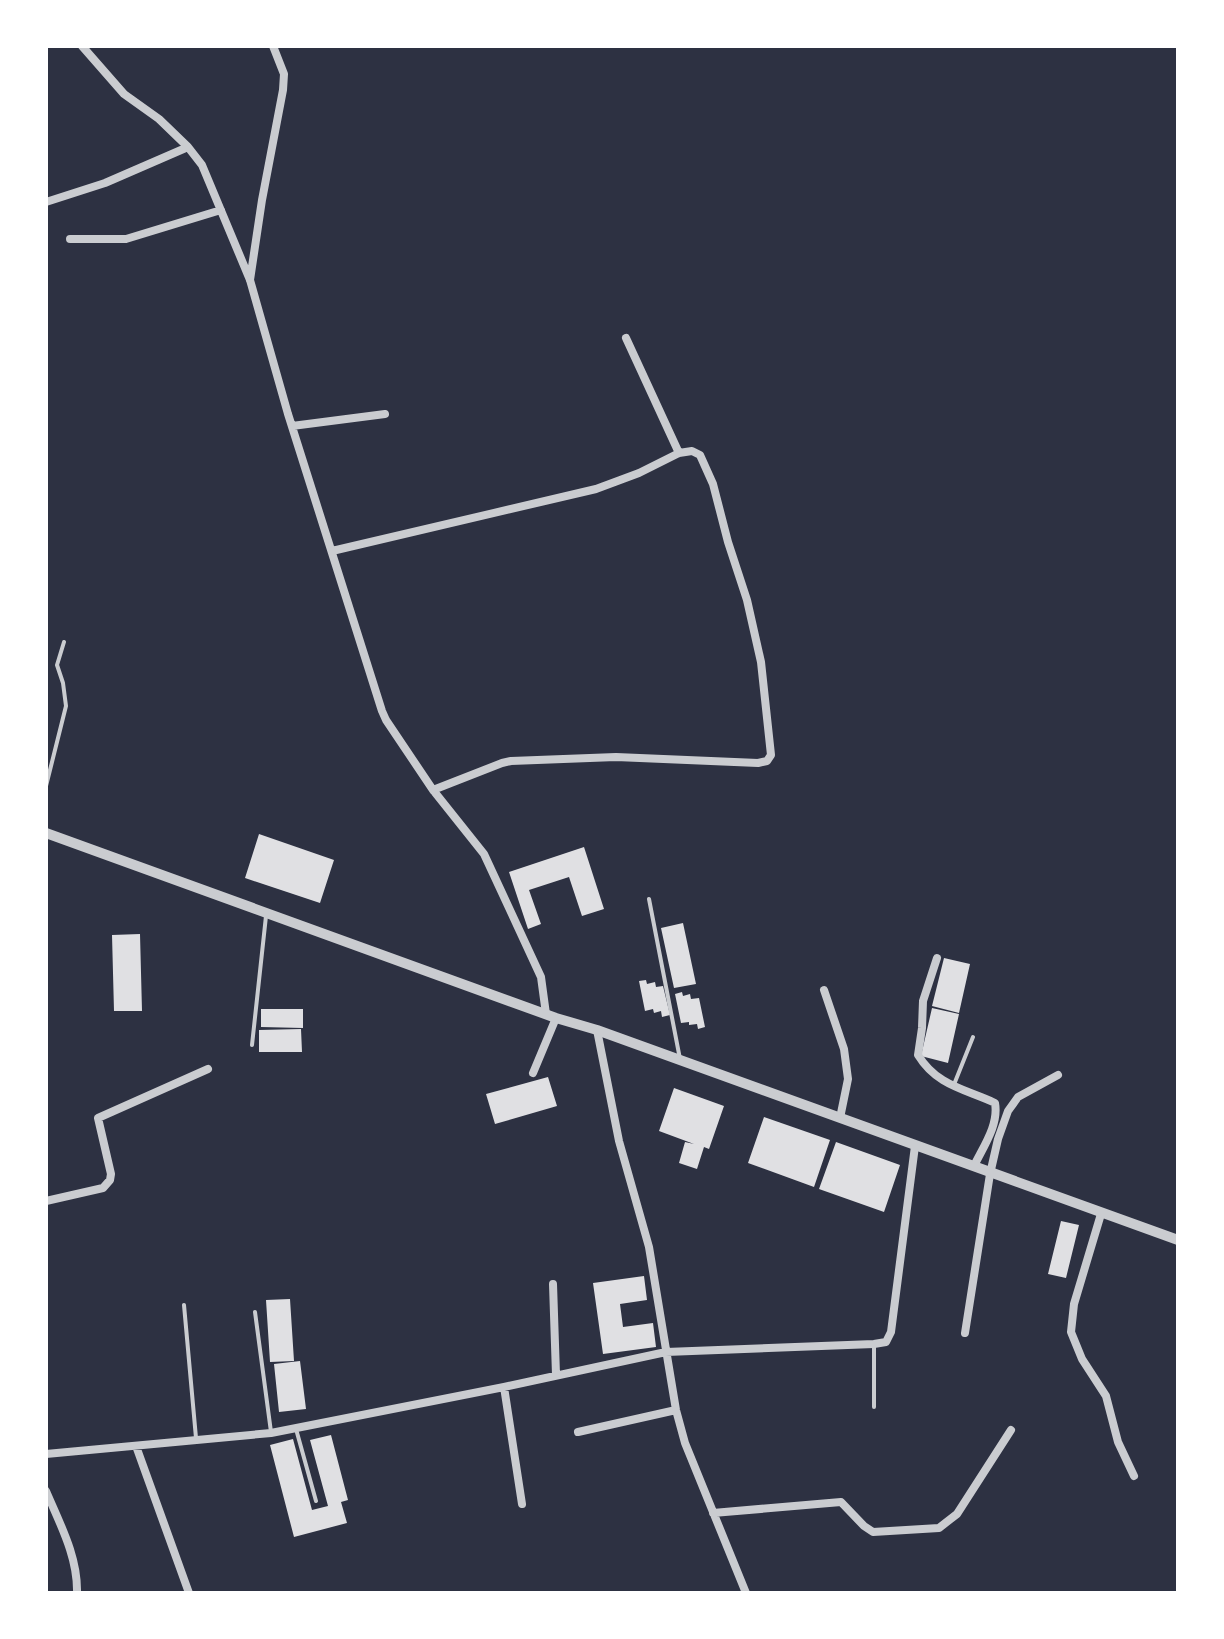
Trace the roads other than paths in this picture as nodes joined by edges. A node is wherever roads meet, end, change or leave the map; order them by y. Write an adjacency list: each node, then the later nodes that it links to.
1 (82, 46): 3 (street)
2 (273, 46): 7 (street)
3 (188, 147): 4 (street); 5 (street)
4 (46, 202)
5 (221, 210): 6 (street); 7 (street)
6 (70, 239)
7 (250, 280): 10 (street)
8 (626, 338): 11 (street)
9 (385, 414): 10 (street)
10 (292, 426): 12 (street)
11 (679, 453): 12 (street); 15 (street)
12 (332, 551): 15 (street)
13 (64, 642): 14 (lane)
14 (46, 786)
15 (433, 790): 21 (street)
16 (46, 833): 18 (street)
17 (649, 899): 25 (lane)
18 (266, 913): 21 (street); 24 (lane)
19 (937, 958): 29 (street)
20 (824, 990): 30 (street)
21 (551, 1016): 22 (street); 27 (street)
22 (597, 1030): 25 (street); 42 (street)
23 (973, 1037): 29 (lane)
24 (252, 1045)
25 (681, 1061): 30 (street)
26 (208, 1069): 34 (street)
27 (533, 1073)
28 (1058, 1075): 33 (street)
29 (953, 1087): 32 (street)
30 (840, 1118): 31 (street)
31 (915, 1146): 32 (street); 41 (street)
32 (974, 1166): 33 (street)
33 (990, 1174): 35 (street); 40 (street)
34 (46, 1201)
35 (1101, 1214): 36 (street); 54 (street)
36 (1178, 1240)
37 (553, 1284): 43 (street)
38 (184, 1305): 51 (lane)
39 (255, 1312): 50 (lane)
40 (965, 1333)
41 (874, 1344): 42 (street); 45 (lane)
42 (666, 1352): 43 (street); 46 (street)
43 (556, 1375): 44 (street)
44 (504, 1387): 47 (street); 57 (street)
45 (874, 1407)
46 (676, 1410): 49 (street); 58 (street)
47 (296, 1429): 50 (street); 56 (lane)
48 (1011, 1430): 58 (street)
49 (578, 1432)
50 (271, 1433): 51 (street)
51 (196, 1440): 52 (street)
52 (136, 1446): 53 (street); 60 (street)
53 (46, 1454)
54 (1134, 1476)
55 (46, 1491): 59 (street)
56 (316, 1501)
57 (522, 1504)
58 (713, 1513): 61 (street)
59 (77, 1593)
60 (189, 1593)
61 (746, 1593)

